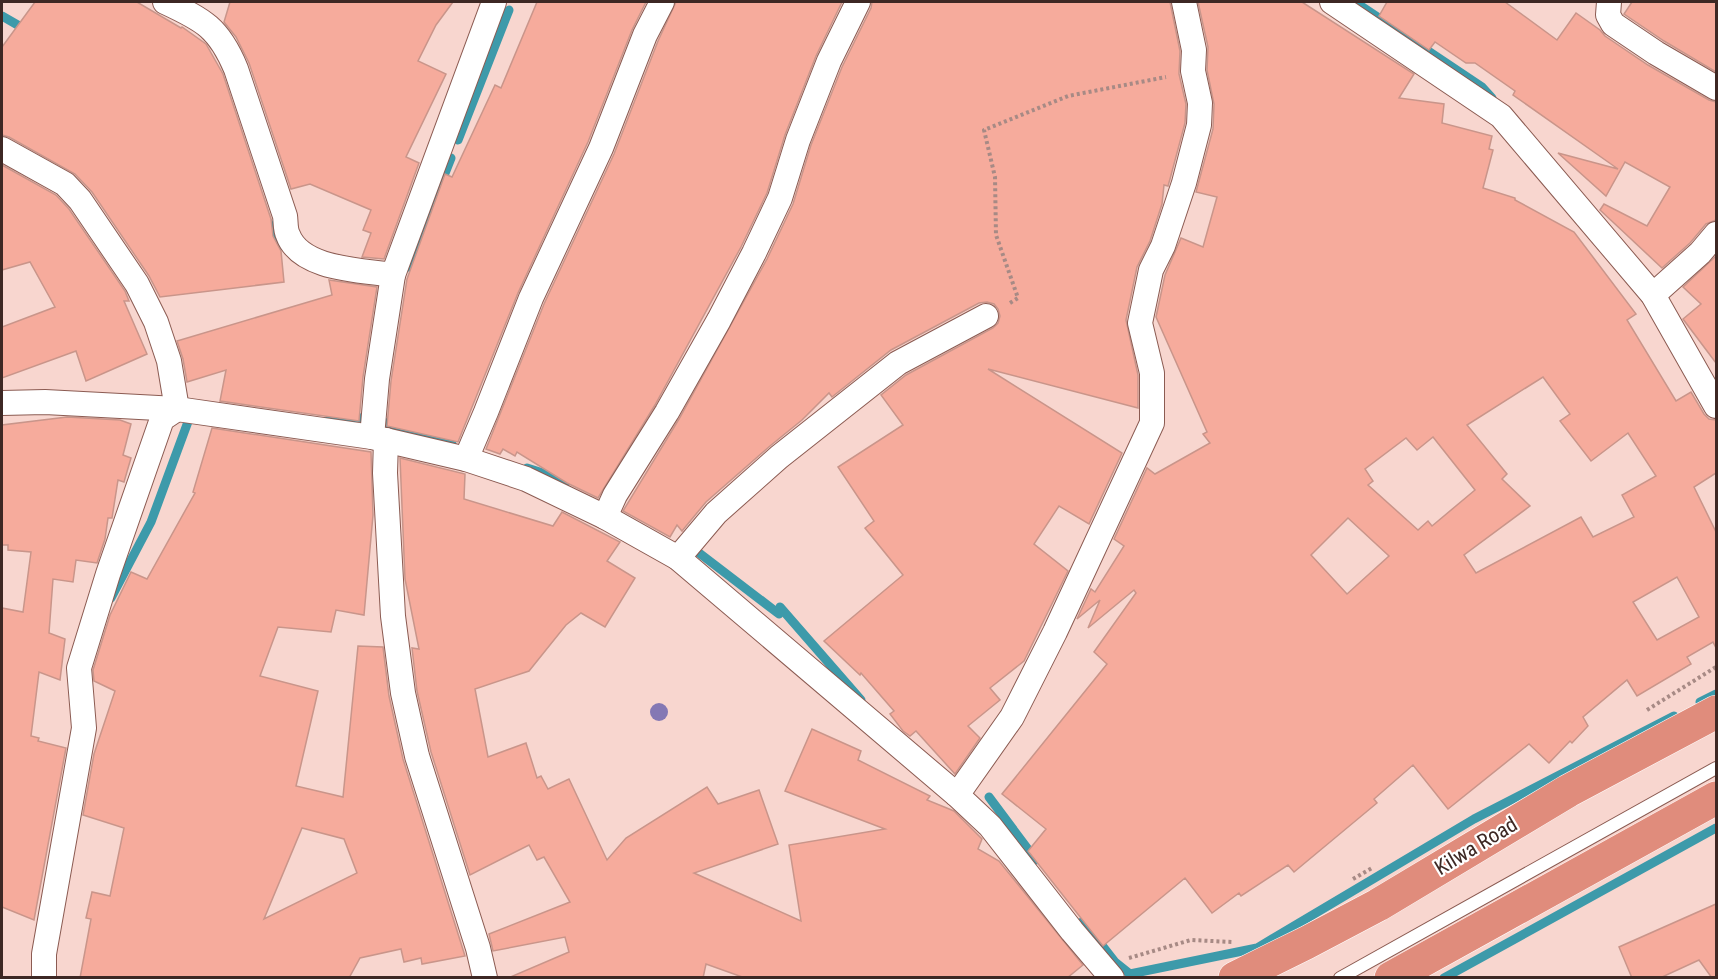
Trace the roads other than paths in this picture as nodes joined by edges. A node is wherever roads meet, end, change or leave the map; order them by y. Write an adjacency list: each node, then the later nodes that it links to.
1 (165, 2): 11 (street)
2 (494, 2): 11 (street)
3 (662, 2): 18 (street)
4 (858, 2): 19 (street)
5 (1184, 2): 23 (street)
6 (1332, 2): 12 (street)
7 (1610, 2): 8 (street)
8 (1716, 88)
9 (2, 149): 16 (street)
10 (1716, 234): 12 (street)
11 (393, 275): 17 (street)
12 (1653, 294): 15 (street)
13 (986, 316): 20 (street)
14 (2, 403): 16 (street)
15 (1716, 406)
16 (177, 409): 17 (street); 26 (street)
17 (379, 438): 18 (street); 27 (street)
18 (466, 459): 19 (street)
19 (605, 517): 20 (street)
20 (678, 558): 23 (street)
21 (1716, 712): 28 (highway, Kilwa Road)
22 (1716, 768): 29 (lane)
23 (957, 795): 25 (street)
24 (1716, 798): 30 (highway)
25 (1112, 977)
26 (44, 978)
27 (485, 978)
28 (1235, 978)
29 (1341, 978)
30 (1391, 978)

